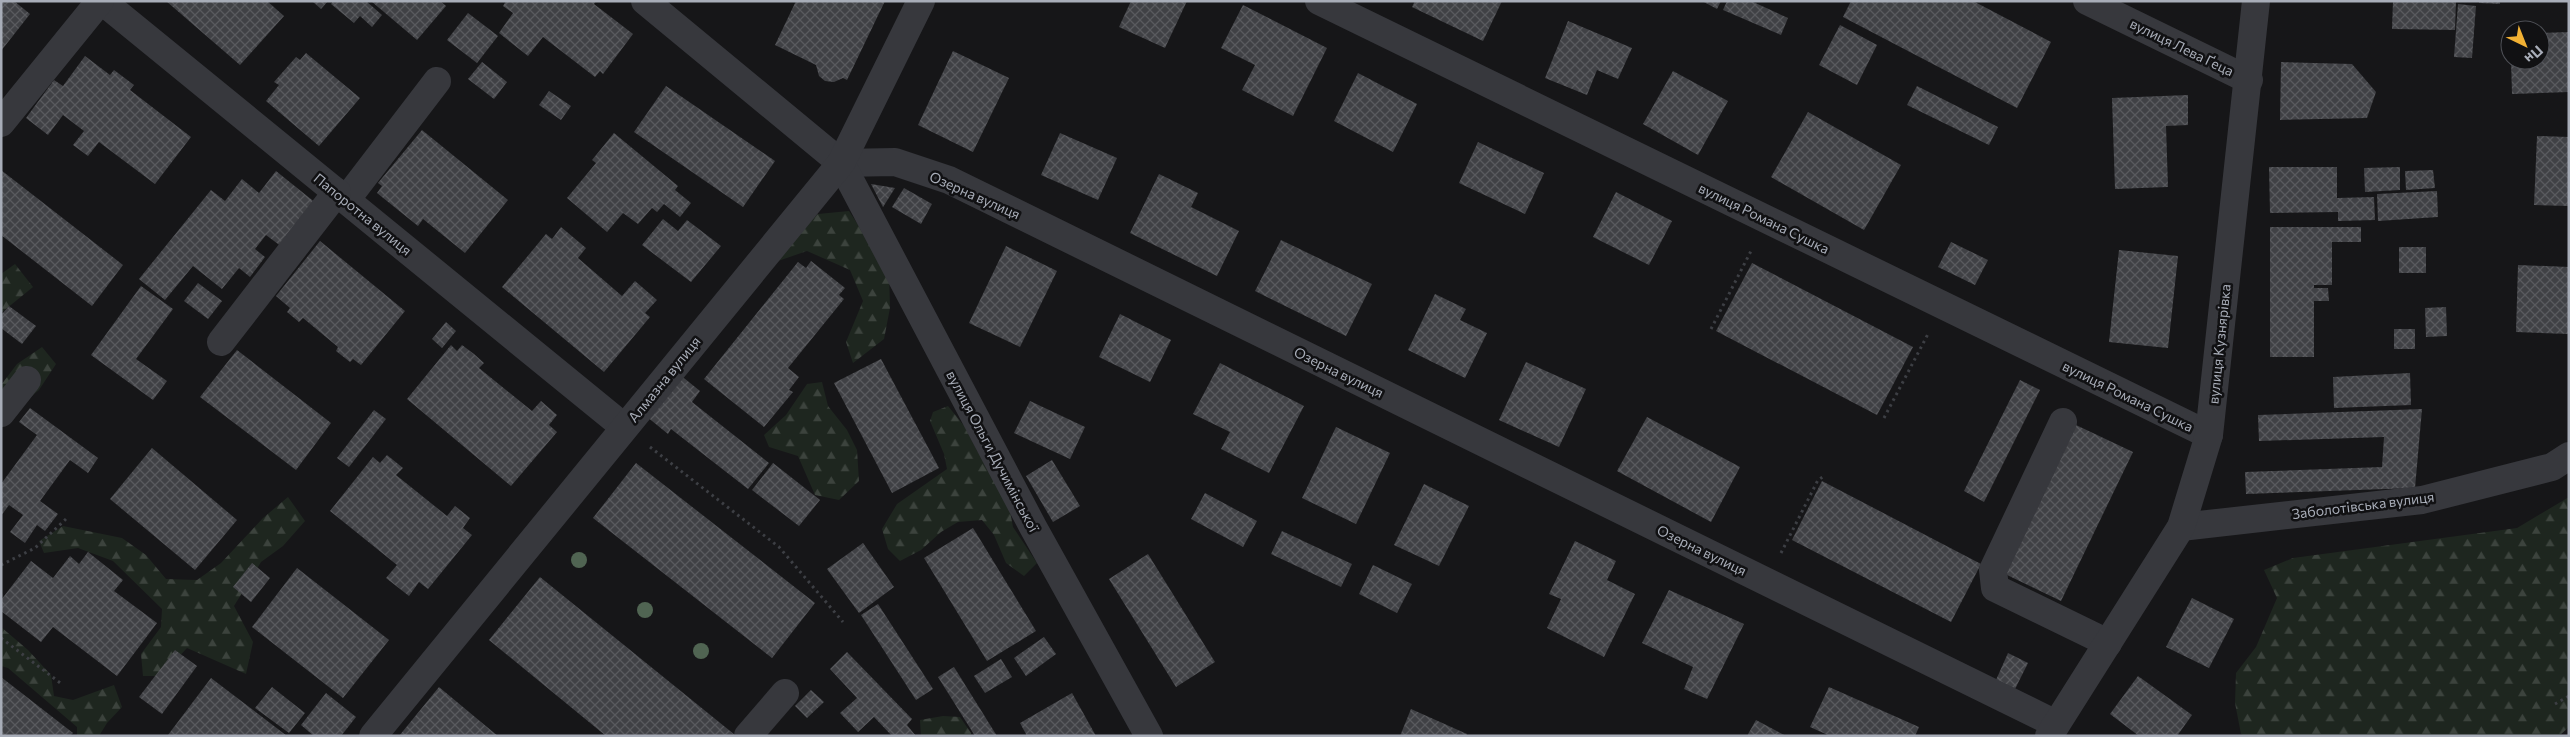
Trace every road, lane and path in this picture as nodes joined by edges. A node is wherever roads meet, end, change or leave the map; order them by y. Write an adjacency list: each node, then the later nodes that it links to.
1 (101, 1): 9 (street, Папоротна вулиця); 11 (street, Папоротна вулиця)
2 (645, 1): 10 (street)
3 (920, 1): 10 (street, Алмазна вулиця)
4 (1319, 1): 12 (street, вулиця Романа Сушка)
5 (2087, 1): 7 (street, вулиця Лева Ґеца)
6 (2256, 1): 7 (street, вулиця Кузнярівка)
7 (2249, 80): 21 (street, вулиця Кузнярівка)
8 (437, 81): 11 (street)
9 (1, 124)
10 (841, 163): 20 (street, Алмазна вулиця); 27 (street, Озерна вулиця); 38 (street, вулиця Ольги Дучимінської)
11 (341, 196): 15 (street); 20 (street, Папоротна вулиця)
12 (1767, 219): 13 (street, вулиця Романа Сушка); 14 (path)
13 (1943, 305): 18 (path); 21 (street, вулиця Романа Сушка)
14 (1711, 329)
15 (220, 342)
16 (28, 380): 17 (street)
17 (1, 413)
18 (1884, 418)
19 (2063, 422): 30 (street)
20 (624, 427): 28 (path); 36 (street, Алмазна вулиця)
21 (2209, 435): 25 (street, вулиця Кузнярівка)
22 (2569, 456): 25 (street, Заболотівська вулиця)
23 (1824, 476): 27 (path)
24 (66, 519): 26 (path)
25 (2181, 526): 30 (street, вулиця Кузнярівка)
26 (1, 564)
27 (1766, 582): 35 (street, Озерна вулиця)
28 (843, 622)
29 (1, 638): 31 (path)
30 (2108, 643): 35 (street, вулиця Кузнярівка)
31 (63, 685)
32 (785, 693): 37 (street)
33 (2569, 696): 34 (path)
34 (2555, 704)
35 (2052, 730)
36 (373, 736)
37 (748, 736)
38 (1149, 736)

